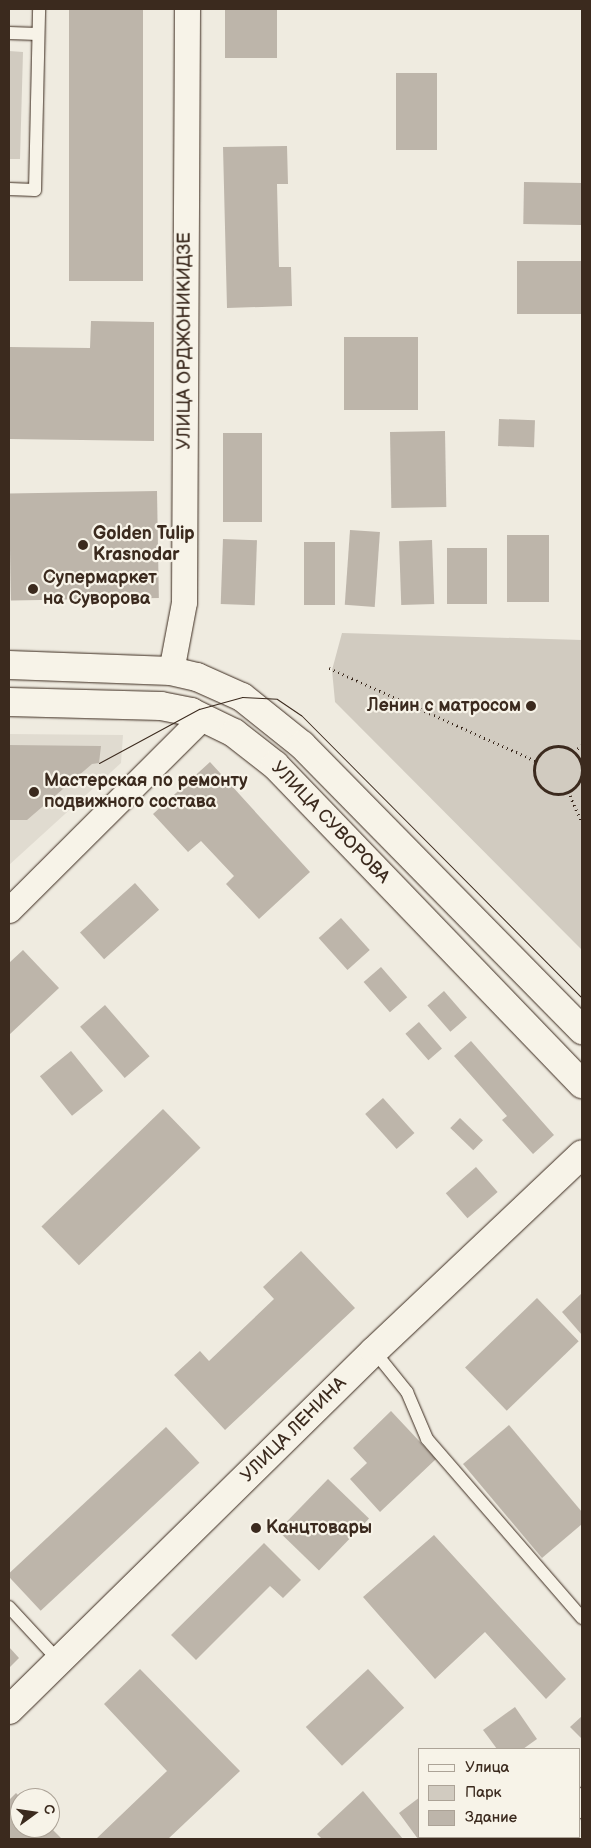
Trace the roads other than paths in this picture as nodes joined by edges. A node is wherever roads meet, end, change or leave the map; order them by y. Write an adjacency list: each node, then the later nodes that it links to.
1 (39, 9): 4 (lane)
2 (187, 9): 7 (street, УЛИЦА ОРДЖОНИКИДЗЕ)
3 (9, 33): 4 (lane)
4 (38, 34): 5 (lane)
5 (9, 189)
6 (9, 665): 7 (main road, УЛИЦА СУВОРОВА)
7 (171, 671): 11 (main road, УЛИЦА СУВОРОВА)
8 (9, 702): 9 (main road, УЛИЦА СУВОРОВА)
9 (203, 717): 10 (street); 12 (main road, УЛИЦА СУВОРОВА)
10 (9, 910)
11 (582, 1030)
12 (582, 1084)
13 (582, 1154): 14 (main road, УЛИЦА ЛЕНИНА)
14 (374, 1351): 16 (lane); 17 (main road, УЛИЦА ЛЕНИНА)
15 (9, 1607): 17 (lane)
16 (582, 1618)
17 (59, 1661): 18 (main road, УЛИЦА ЛЕНИНА)
18 (9, 1710)

